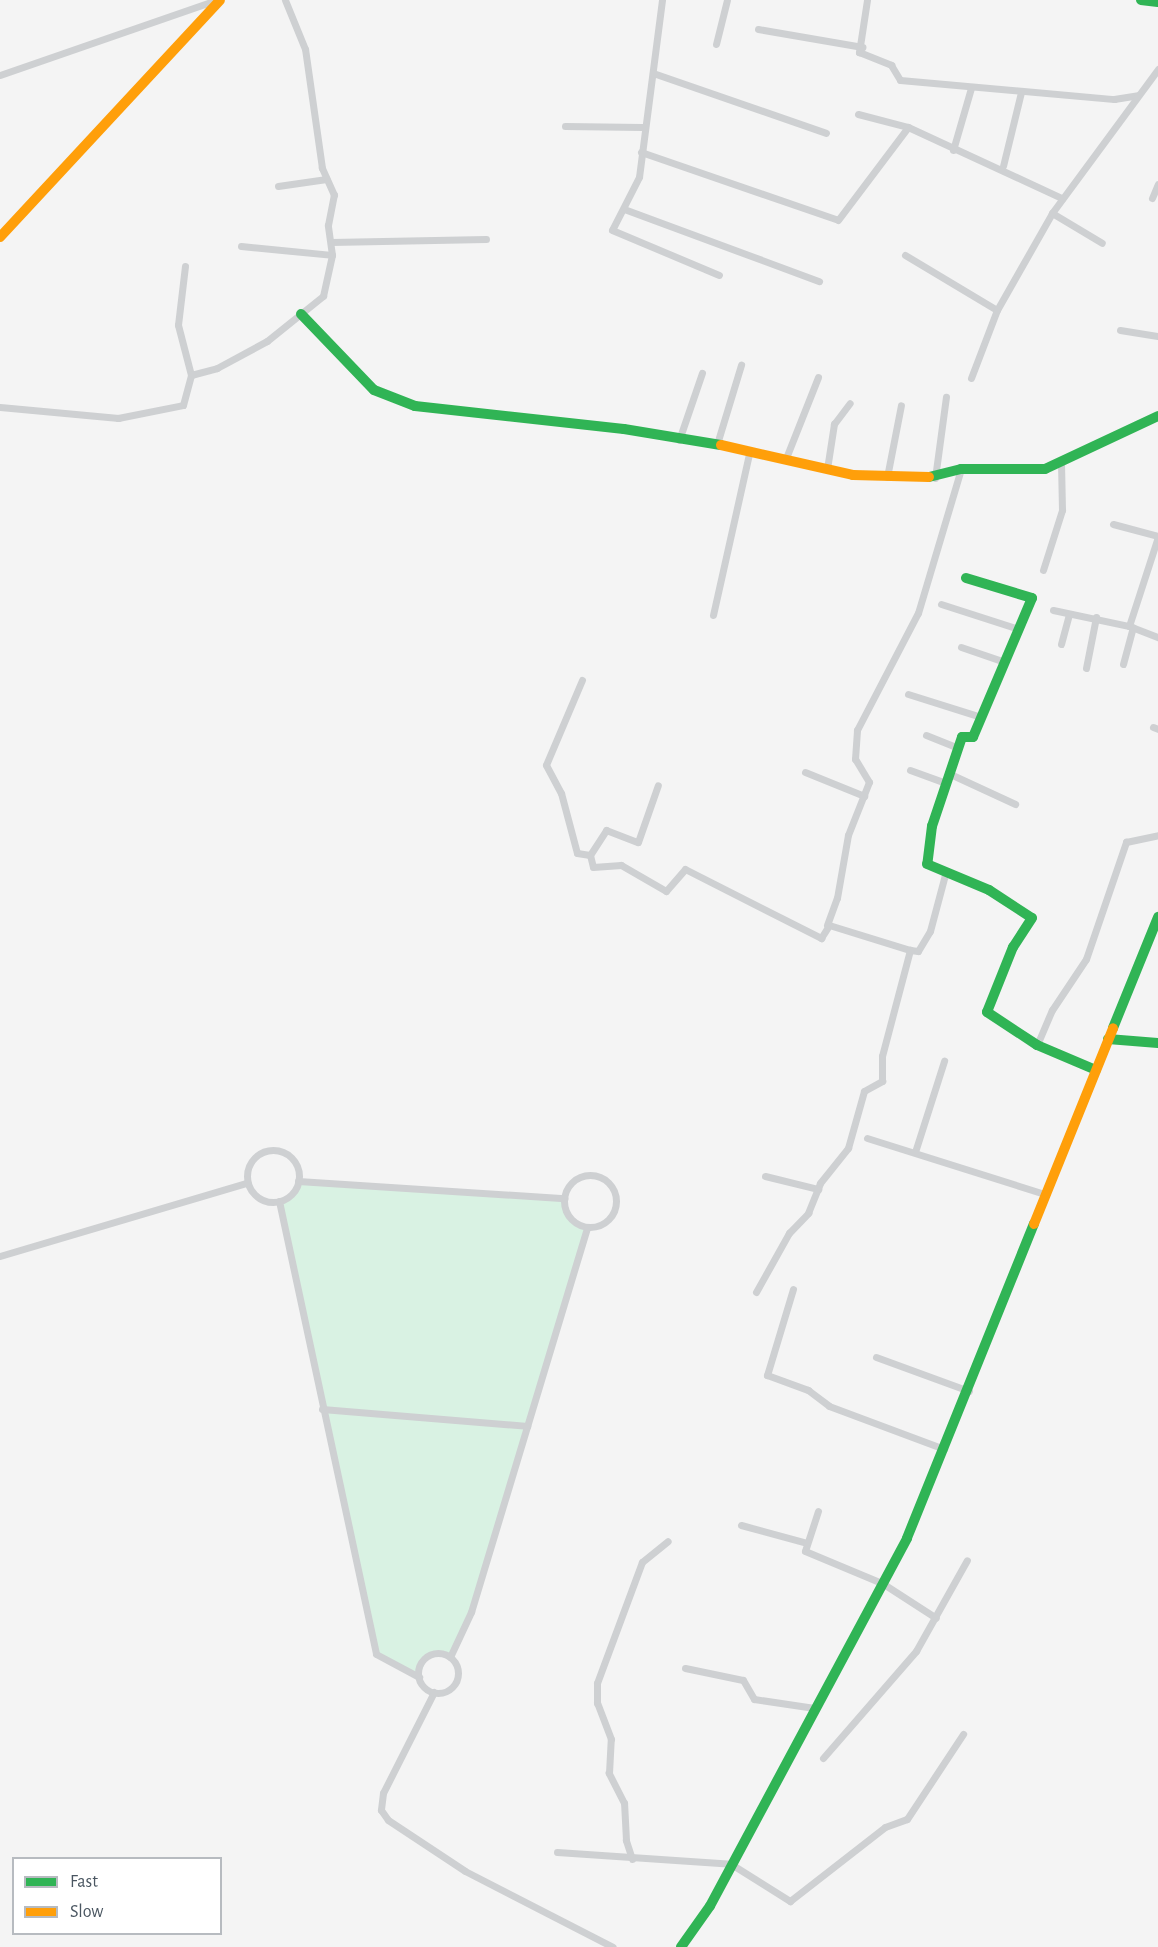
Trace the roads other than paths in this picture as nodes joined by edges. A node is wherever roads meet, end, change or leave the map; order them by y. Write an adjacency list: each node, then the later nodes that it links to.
1 (218, 0): 14 (street); 33 (street)
2 (285, 0): 26 (street)
3 (662, 0): 13 (street)
4 (727, 0): 10 (street)
5 (867, 0): 11 (street)
6 (1141, 0): 7 (street)
7 (1146, 0): 8 (street)
8 (1158, 2)
9 (758, 29): 11 (street)
10 (716, 44)
11 (862, 47): 15 (street)
12 (1158, 69): 17 (street)
13 (653, 73): 20 (street); 22 (street)
14 (0, 75)
15 (971, 88): 16 (street); 23 (street)
16 (1021, 92): 17 (street); 25 (street)
17 (1138, 95): 29 (street)
18 (858, 114): 21 (street)
19 (565, 126): 20 (street)
20 (642, 127): 24 (street)
21 (908, 127): 23 (street); 24 (street)
22 (826, 133)
23 (953, 150): 29 (street)
24 (641, 152): 31 (street)
25 (1003, 166)
26 (326, 179): 28 (street); 35 (street)
27 (1158, 184): 30 (street)
28 (278, 186)
29 (1062, 198): 32 (street)
30 (1152, 198)
31 (624, 209): 41 (street); 42 (street)
32 (1052, 213): 36 (street); 43 (street)
33 (0, 237)
34 (486, 239): 35 (street)
35 (331, 242): 38 (street)
36 (1102, 243)
37 (241, 246): 38 (street)
38 (332, 255): 44 (street)
39 (905, 255): 43 (street)
40 (185, 266): 49 (street)
41 (719, 275)
42 (819, 281)
43 (998, 310): 51 (street)
44 (301, 314): 49 (street); 57 (street)
45 (1120, 330): 46 (street)
46 (1158, 336)
47 (741, 365): 58 (street)
48 (702, 373): 57 (street)
49 (191, 375): 55 (street)
50 (818, 377): 60 (street)
51 (971, 378)
52 (946, 397): 65 (street)
53 (850, 403): 62 (street)
54 (901, 405): 64 (street)
55 (0, 407)
56 (1158, 416): 61 (street)
57 (679, 440): 58 (street)
58 (717, 444): 59 (street)
59 (750, 450): 60 (street); 73 (street)
60 (786, 458): 62 (street)
61 (1061, 463): 63 (street); 68 (street)
62 (827, 469): 64 (street)
63 (961, 469): 65 (street); 92 (street)
64 (887, 477): 65 (street)
65 (935, 478)
66 (1113, 525): 67 (street)
67 (1158, 537): 75 (street)
68 (1043, 570)
69 (966, 578): 76 (street)
70 (941, 604): 76 (street)
71 (1053, 610): 72 (street)
72 (1069, 614): 74 (street); 78 (street)
73 (713, 615)
74 (1096, 617): 75 (street); 82 (street)
75 (1131, 626): 77 (street); 81 (street)
76 (1019, 629): 80 (street)
77 (1158, 637)
78 (1061, 644)
79 (961, 647): 80 (street)
80 (1005, 662): 85 (street)
81 (1124, 664)
82 (1086, 668)
83 (582, 680): 95 (street)
84 (908, 694): 85 (street)
85 (981, 717): 87 (street)
86 (926, 735): 87 (street)
87 (958, 747): 90 (street)
88 (910, 770): 90 (street)
89 (805, 772): 92 (street)
90 (946, 778): 93 (street); 96 (street)
91 (658, 785): 95 (street)
92 (864, 796): 98 (street)
93 (1015, 804)
94 (1158, 835): 102 (street)
95 (590, 855): 98 (street)
96 (946, 871): 99 (street); 102 (street)
97 (1158, 917): 100 (street)
98 (827, 925): 99 (street)
99 (910, 950): 110 (street)
100 (1108, 1039): 101 (street); 104 (street)
101 (1158, 1043)
102 (1037, 1045): 104 (street)
103 (945, 1061): 106 (street)
104 (1096, 1070): 111 (street)
105 (867, 1138): 106 (street)
106 (915, 1152): 111 (street)
107 (765, 1176): 110 (street)
108 (298, 1181): 109 (street); 112 (street); 113 (street)
109 (247, 1184): 113 (street); 115 (street)
110 (818, 1189): 117 (street)
111 (1045, 1194): 119 (street)
112 (564, 1198): 114 (street); 114 (street)
113 (279, 1201): 120 (street)
114 (587, 1227): 121 (street)
115 (0, 1256)
116 (793, 1289): 122 (street)
117 (756, 1293)
118 (876, 1357): 119 (street)
119 (969, 1391): 122 (street)
120 (322, 1409): 121 (street); 132 (street)
121 (527, 1426): 130 (street)
122 (944, 1449): 128 (street)
123 (818, 1511): 126 (street)
124 (741, 1525): 126 (street)
125 (668, 1541): 138 (street)
126 (807, 1543): 128 (street)
127 (967, 1560): 129 (street)
128 (882, 1583): 129 (street); 134 (street)
129 (936, 1618): 136 (street)
130 (450, 1657): 132 (street); 133 (street)
131 (685, 1668): 134 (street)
132 (419, 1677): 133 (street)
133 (434, 1692): 140 (street)
134 (814, 1708): 139 (street)
135 (963, 1734): 139 (street)
136 (823, 1758)
137 (557, 1852): 138 (street)
138 (632, 1859): 139 (street)
139 (731, 1864): 141 (street)
140 (614, 1947)
141 (681, 1947)

